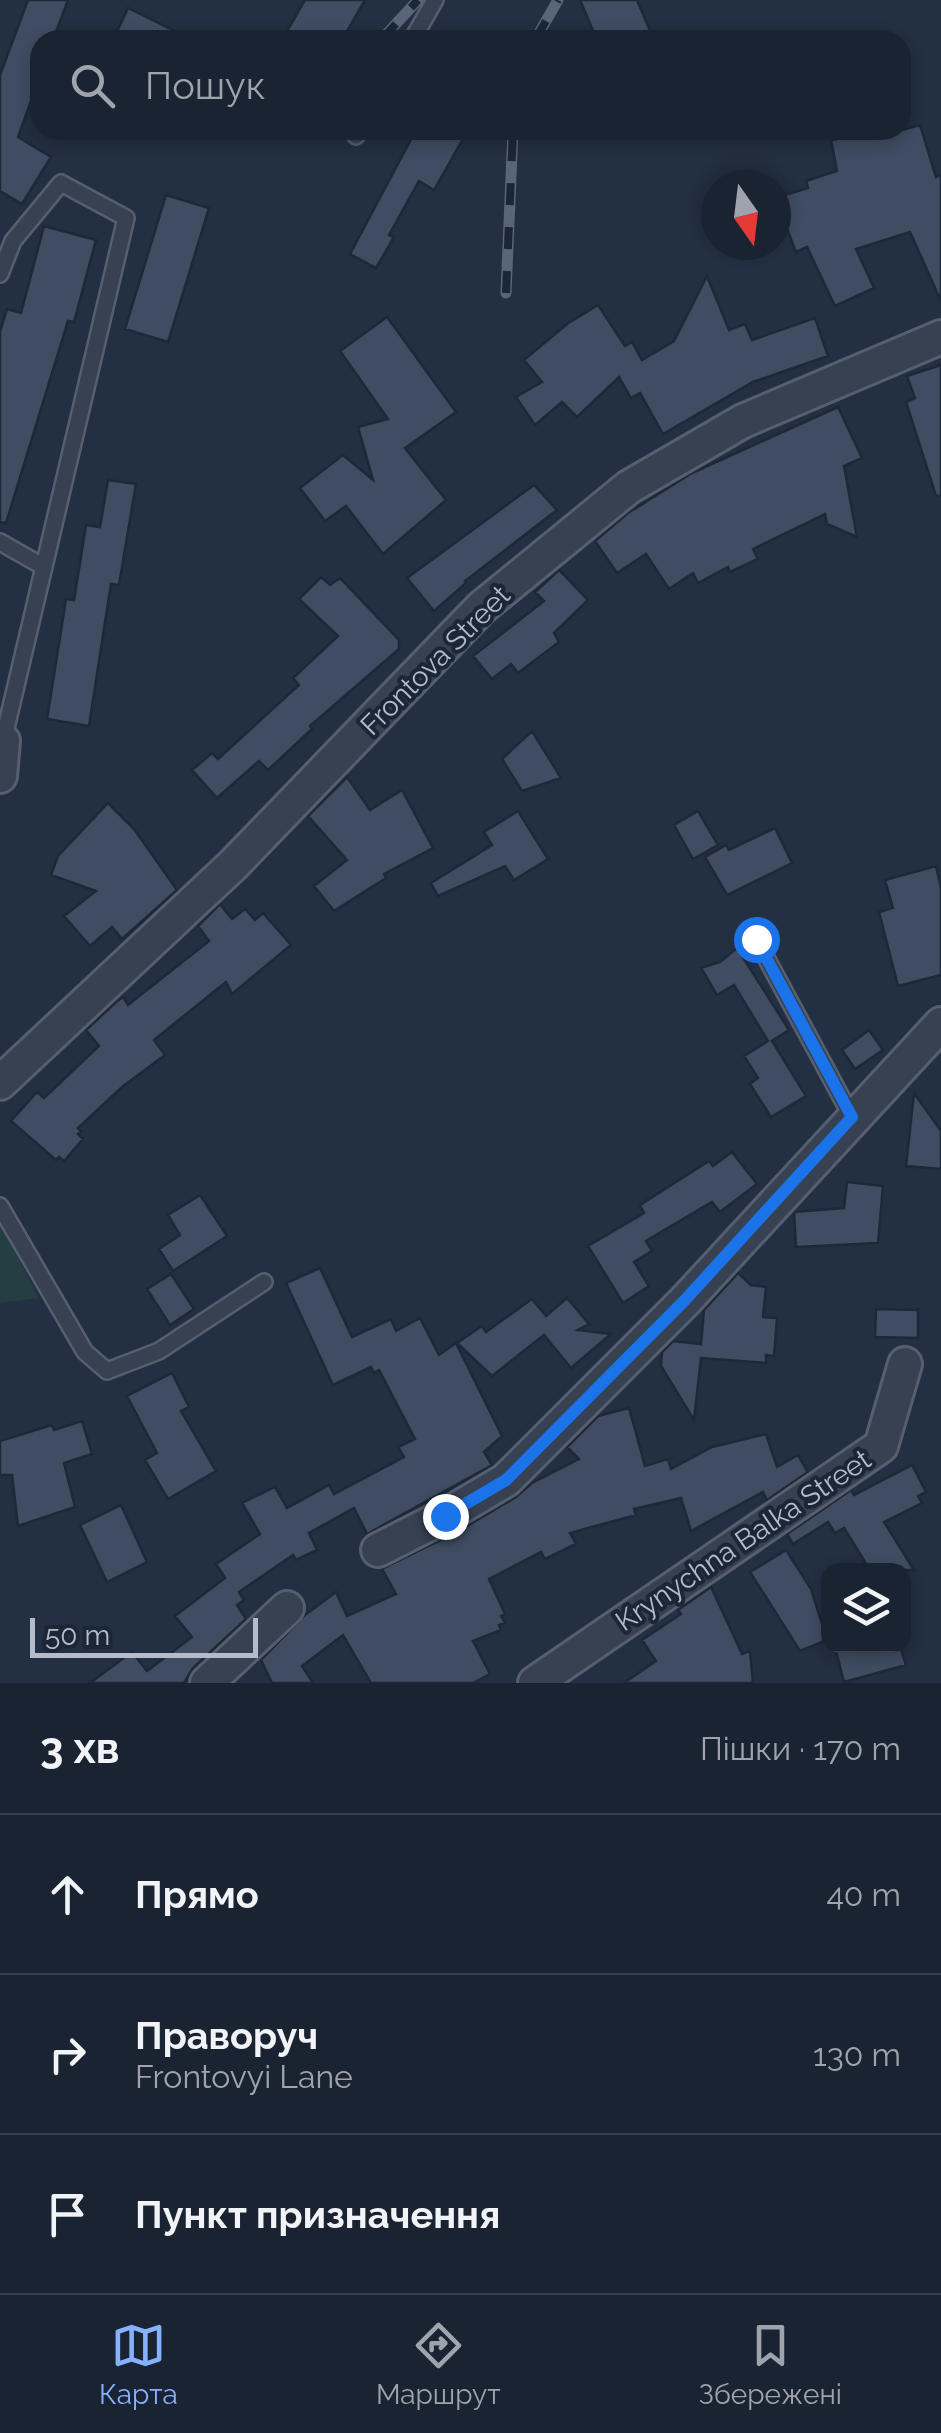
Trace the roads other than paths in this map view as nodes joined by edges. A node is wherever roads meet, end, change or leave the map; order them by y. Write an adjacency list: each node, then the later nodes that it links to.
1 (435, 0): 2 (lane)
2 (418, 30)
3 (0, 274): 6 (lane)
4 (941, 337): 11 (street, Frontova Street)
5 (0, 542): 6 (lane)
6 (44, 567): 7 (lane)
7 (2, 739): 8 (street)
8 (0, 776)
9 (756, 939): 12 (lane)
10 (941, 1024): 12 (street)
11 (0, 1083)
12 (852, 1117): 16 (street)
13 (0, 1206): 14 (lane)
14 (264, 1282)
15 (905, 1364): 19 (street, Krynychna Balka Street)
16 (378, 1550)
17 (288, 1608): 18 (street)
18 (207, 1683)
19 (534, 1683)

